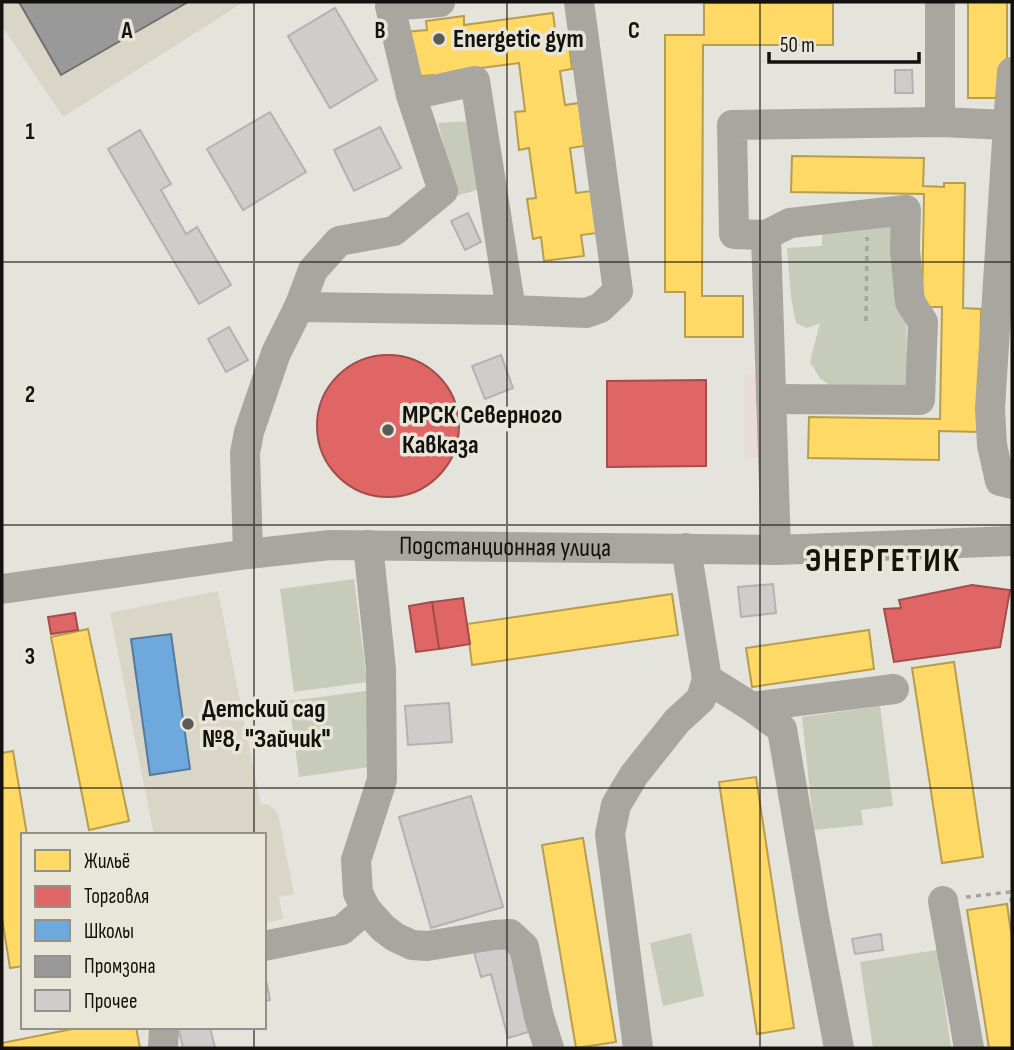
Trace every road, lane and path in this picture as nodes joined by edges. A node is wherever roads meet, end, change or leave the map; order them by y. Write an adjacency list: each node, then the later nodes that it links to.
1 (440, 2): 5 (street)
2 (579, 2): 11 (street)
3 (940, 2): 6 (street)
4 (1012, 72): 7 (street)
5 (411, 95): 10 (street); 11 (street)
6 (940, 122): 7 (street); 9 (street)
7 (1008, 125): 14 (street)
8 (868, 214): 9 (street); 12 (path); 13 (street)
9 (766, 235): 13 (street)
10 (299, 307): 11 (street); 19 (street)
11 (511, 310)
12 (866, 321)
13 (771, 399): 18 (street)
14 (1012, 484)
15 (1012, 541): 18 (street, Подстанционная улица)
16 (368, 545): 17 (street, Подстанционная улица); 19 (street, Подстанционная улица); 26 (street)
17 (687, 548): 18 (street, Подстанционная улица); 21 (street)
18 (776, 550)
19 (248, 554): 20 (street, Подстанционная улица)
20 (2, 589)
21 (707, 679): 23 (street); 31 (street)
22 (894, 689): 23 (street)
23 (752, 707): 32 (street)
24 (943, 901): 25 (path); 33 (street)
25 (1012, 906)
26 (366, 909): 27 (street); 30 (street)
27 (266, 946)
28 (164, 1029): 29 (street)
29 (163, 1048)
30 (549, 1048)
31 (638, 1048)
32 (839, 1048)
33 (970, 1048)

